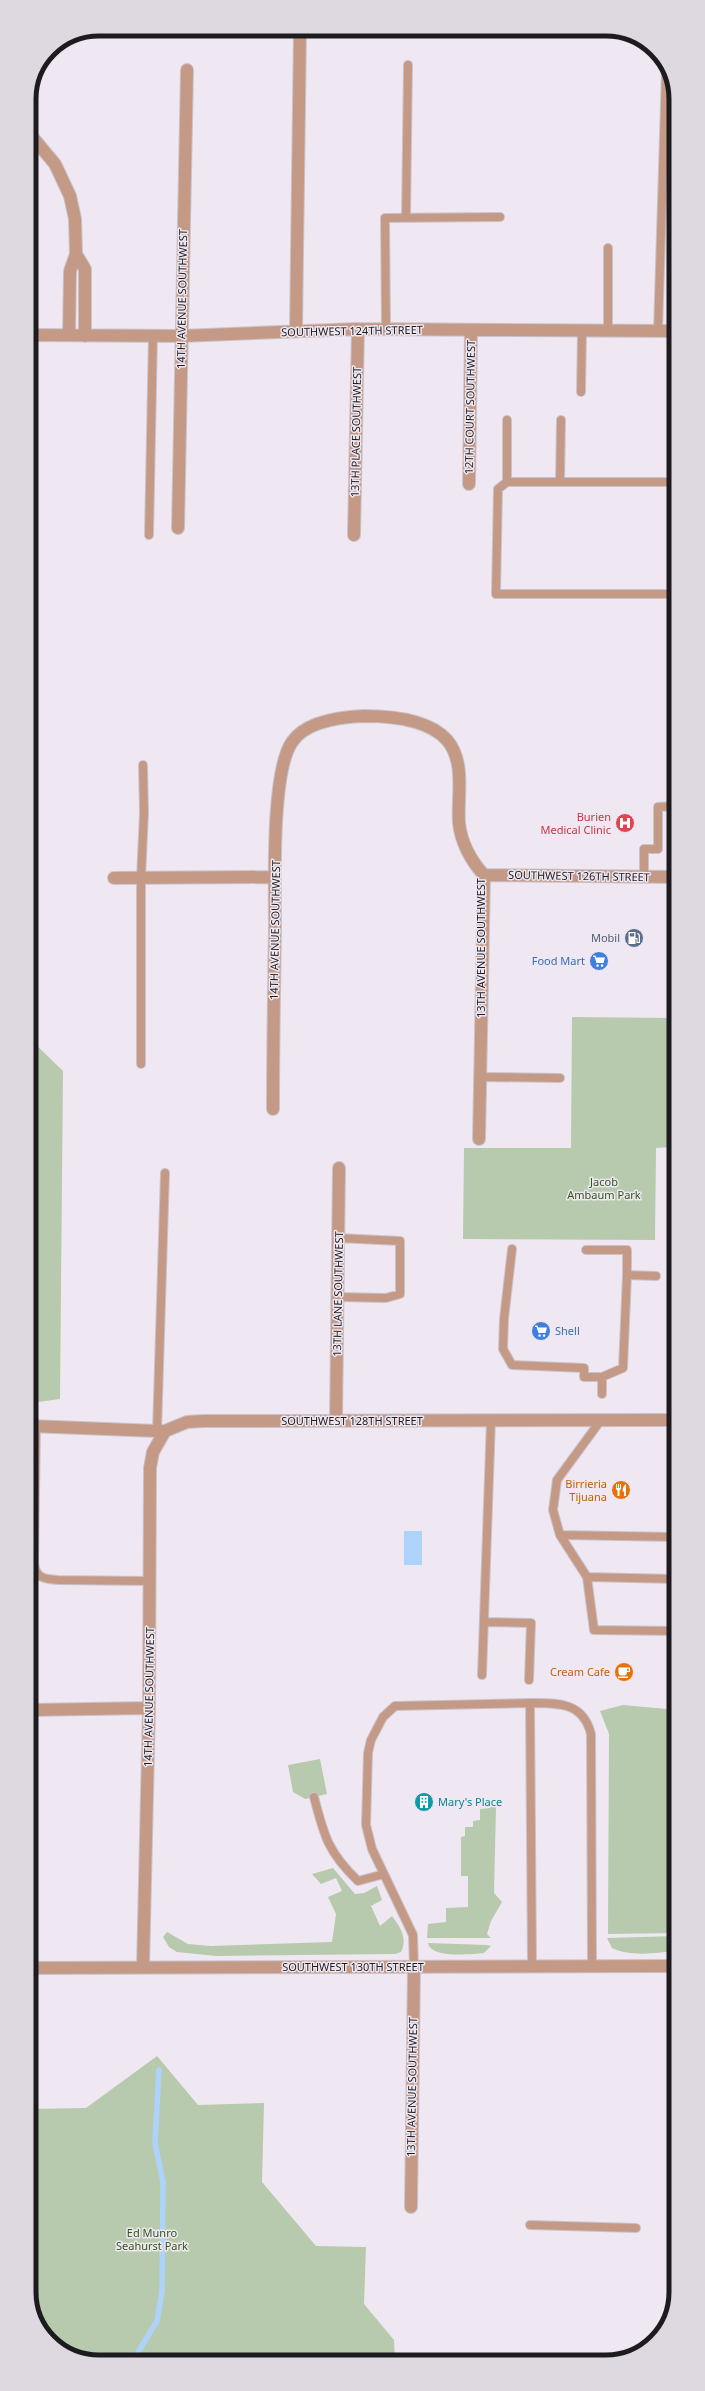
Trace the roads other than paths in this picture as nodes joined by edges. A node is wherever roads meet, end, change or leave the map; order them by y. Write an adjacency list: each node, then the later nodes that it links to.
1 (300, 36): 12 (street)
2 (408, 65): 7 (lane)
3 (187, 70): 22 (street, 14TH AVENUE SOUTHWEST)
4 (666, 80): 16 (lane)
5 (36, 141): 9 (street)
6 (500, 217): 7 (lane)
7 (406, 218): 11 (lane)
8 (608, 248): 15 (lane)
9 (76, 254): 19 (street); 21 (street)
10 (358, 328): 11 (street, SOUTHWEST 124TH STREET); 12 (street, SOUTHWEST 124TH STREET); 32 (street, 13TH PLACE SOUTHWEST)
11 (386, 329): 13 (street, SOUTHWEST 124TH STREET)
12 (296, 330): 22 (street, SOUTHWEST 124TH STREET)
13 (471, 330): 14 (street, SOUTHWEST 124TH STREET); 29 (street, 12TH COURT SOUTHWEST)
14 (582, 331): 15 (street, SOUTHWEST 124TH STREET); 23 (lane)
15 (608, 331): 16 (street, SOUTHWEST 124TH STREET)
16 (658, 331): 17 (street, SOUTHWEST 124TH STREET)
17 (669, 331)
18 (36, 335): 19 (street, SOUTHWEST 124TH STREET)
19 (69, 335): 21 (street, SOUTHWEST 124TH STREET)
20 (153, 335): 21 (street, SOUTHWEST 124TH STREET); 22 (street, SOUTHWEST 124TH STREET); 31 (lane)
21 (85, 336)
22 (181, 336): 30 (street, 14TH AVENUE SOUTHWEST)
23 (581, 392)
24 (507, 420): 26 (lane)
25 (561, 420): 27 (lane)
26 (507, 482): 27 (lane); 33 (lane)
27 (560, 482): 28 (lane)
28 (669, 482)
29 (469, 484)
30 (178, 528)
31 (149, 535)
32 (354, 535)
33 (669, 594)
34 (287, 751): 37 (street, 13TH AVENUE SOUTHWEST); 38 (street, 14TH AVENUE SOUTHWEST)
35 (143, 765): 42 (lane)
36 (669, 806): 39 (lane)
37 (484, 875): 39 (street, SOUTHWEST 126TH STREET); 44 (street, 13TH AVENUE SOUTHWEST)
38 (275, 877): 42 (street); 46 (street, 14TH AVENUE SOUTHWEST)
39 (644, 877): 40 (street, SOUTHWEST 126TH STREET)
40 (669, 877)
41 (114, 878): 42 (street)
42 (141, 878): 43 (lane)
43 (141, 1064)
44 (480, 1077): 45 (lane); 47 (street, 13TH AVENUE SOUTHWEST)
45 (560, 1078)
46 (273, 1109)
47 (479, 1139)
48 (339, 1168): 50 (street, 13TH LANE SOUTHWEST)
49 (165, 1173): 63 (lane)
50 (338, 1238): 55 (street, 13TH LANE SOUTHWEST); 55 (lane)
51 (512, 1249): 56 (lane)
52 (586, 1250): 53 (lane)
53 (627, 1276): 54 (lane); 56 (lane)
54 (656, 1276)
55 (338, 1297): 61 (street, 13TH LANE SOUTHWEST)
56 (602, 1377): 57 (lane)
57 (602, 1394)
58 (491, 1420): 59 (street, SOUTHWEST 128TH STREET); 61 (street, SOUTHWEST 128TH STREET); 70 (lane)
59 (601, 1420): 60 (street, SOUTHWEST 128TH STREET); 64 (lane)
60 (669, 1420)
61 (336, 1421): 63 (street, SOUTHWEST 128TH STREET)
62 (36, 1426): 63 (street, SOUTHWEST 128TH STREET)
63 (161, 1431): 69 (street, 14TH AVENUE SOUTHWEST)
64 (560, 1535): 65 (lane); 67 (lane)
65 (669, 1537)
66 (36, 1573): 69 (lane)
67 (587, 1577): 68 (lane); 71 (lane)
68 (669, 1579)
69 (150, 1581): 75 (street, 14TH AVENUE SOUTHWEST)
70 (484, 1622): 72 (lane); 73 (lane)
71 (669, 1631)
72 (482, 1675)
73 (529, 1680)
74 (530, 1702): 78 (lane); 79 (lane); 80 (lane)
75 (149, 1708): 76 (street); 82 (street, 14TH AVENUE SOUTHWEST)
76 (36, 1710)
77 (314, 1797): 78 (lane)
78 (384, 1874): 83 (lane)
79 (532, 1966): 80 (street, SOUTHWEST 130TH STREET); 83 (street, SOUTHWEST 130TH STREET)
80 (592, 1966): 81 (street, SOUTHWEST 130TH STREET)
81 (669, 1966)
82 (143, 1967): 83 (street, SOUTHWEST 130TH STREET); 84 (street, SOUTHWEST 130TH STREET)
83 (414, 1967): 85 (street, 13TH AVENUE SOUTHWEST)
84 (36, 1968)
85 (411, 2207)
86 (530, 2225): 87 (lane)
87 (636, 2228)

